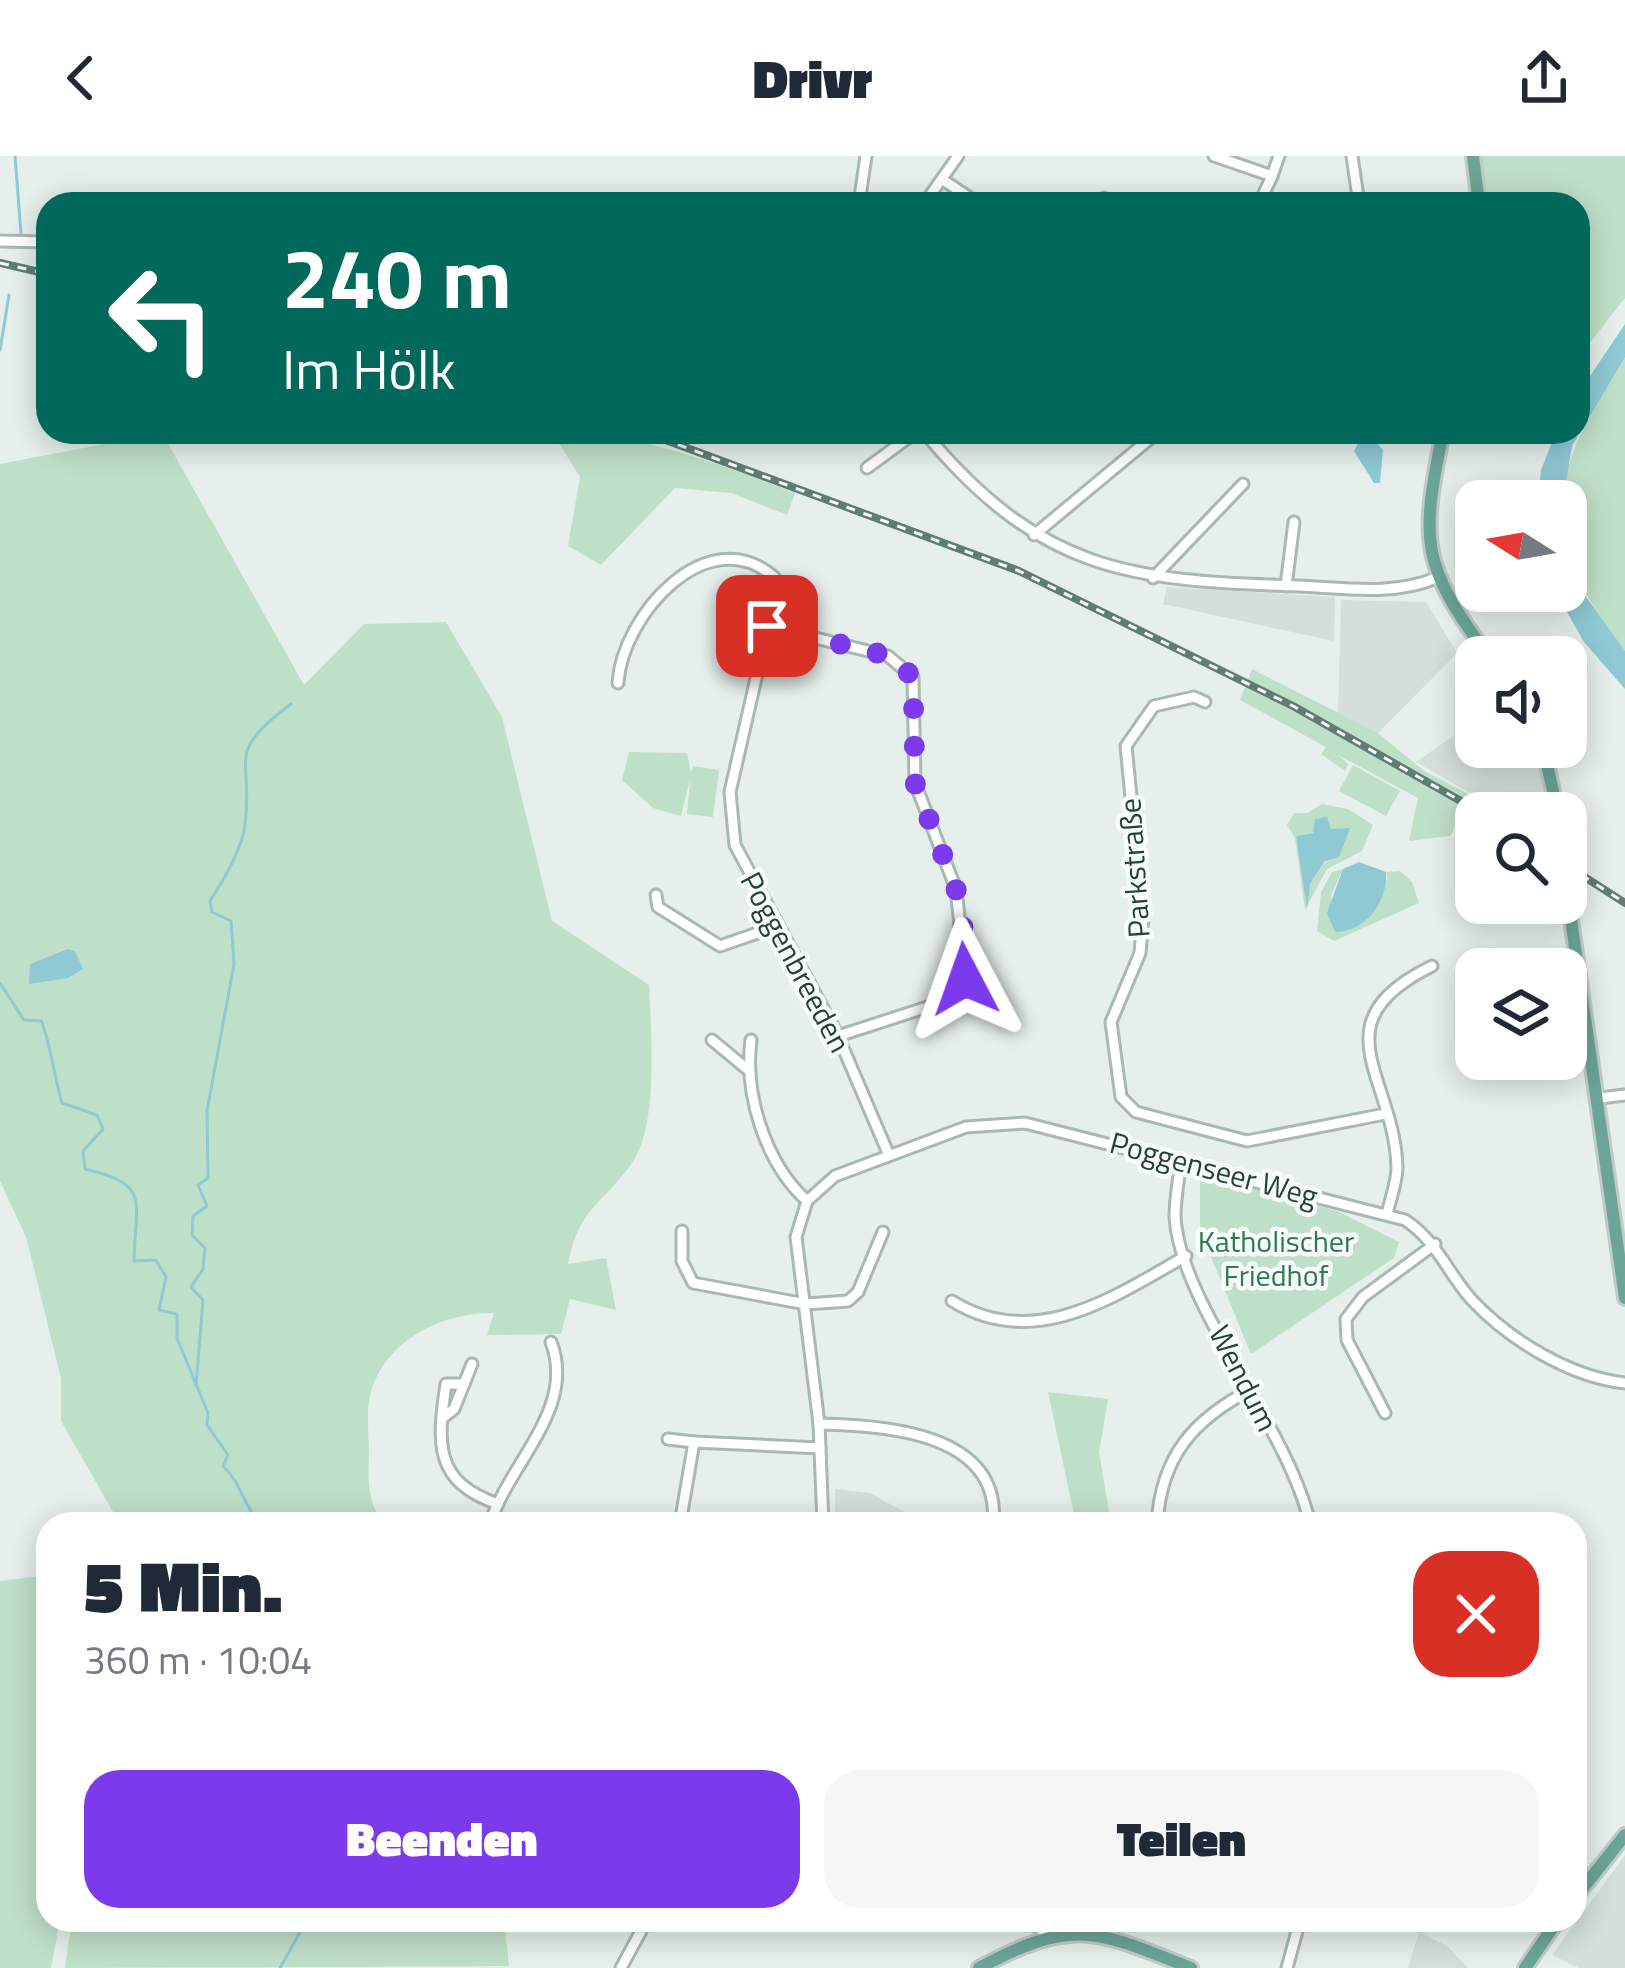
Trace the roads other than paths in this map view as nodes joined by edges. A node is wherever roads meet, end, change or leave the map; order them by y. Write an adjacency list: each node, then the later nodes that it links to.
1 (866, 156): 9 (street)
2 (958, 156): 8 (street)
3 (1214, 156): 7 (street)
4 (1279, 156): 7 (street)
5 (1352, 156): 13 (street)
6 (1473, 156): 14 (main road)
7 (1272, 176): 12 (street)
8 (943, 180): 10 (street); 11 (street)
9 (861, 192)
10 (934, 192)
11 (961, 192)
12 (1265, 192)
13 (1357, 192)
14 (1478, 192)
15 (0, 241): 16 (street)
16 (36, 242)
17 (902, 444): 21 (street)
18 (932, 444): 24 (street)
19 (1144, 444): 24 (street)
20 (1441, 444): 26 (main road)
21 (867, 468)
22 (1243, 484): 25 (street)
23 (1294, 522): 27 (street)
24 (1034, 535): 25 (street)
25 (1153, 578): 27 (street)
26 (1436, 578): 27 (street); 29 (main road)
27 (1286, 586)
28 (767, 626): 30 (street, Poggenbreeden); 34 (street, Poggenbreeden); 36 (street)
29 (1475, 636)
30 (618, 682)
31 (1205, 702): 42 (street, Parkstraße)
32 (656, 895): 34 (street)
33 (1572, 924): 41 (main road)
34 (775, 927): 36 (street, Poggenbreeden)
35 (1432, 966): 42 (street)
36 (838, 1036): 43 (street, Poggenbreeden)
37 (712, 1040): 39 (street)
38 (751, 1040): 39 (street)
39 (747, 1069): 45 (street)
40 (1625, 1095): 41 (street)
41 (1600, 1098): 51 (main road)
42 (1385, 1114): 46 (street)
43 (888, 1153): 44 (street, Poggenseer Weg); 45 (street, Poggenseer Weg)
44 (1181, 1160): 46 (street, Poggenseer Weg); 50 (street, Wendum)
45 (807, 1202): 53 (street)
46 (1388, 1214): 49 (street, Poggenseer Weg)
47 (682, 1231): 53 (street)
48 (883, 1232): 53 (street)
49 (1435, 1244): 56 (street, Poggenseer Weg); 59 (street)
50 (1186, 1256): 52 (street); 58 (street, Wendum)
51 (1625, 1298)
52 (952, 1301)
53 (806, 1304): 61 (street)
54 (551, 1342): 65 (street)
55 (472, 1364): 57 (street)
56 (1625, 1383)
57 (464, 1384): 60 (street); 60 (street)
58 (1252, 1389): 70 (street); 71 (street, Wendum)
59 (1385, 1413)
60 (444, 1417): 65 (street)
61 (819, 1424): 64 (street); 69 (street)
62 (668, 1439): 63 (street)
63 (694, 1442): 64 (street); 67 (street)
64 (820, 1448): 68 (street)
65 (498, 1504): 66 (street)
66 (495, 1512)
67 (682, 1512)
68 (823, 1512)
69 (992, 1512)
70 (1158, 1512)
71 (1306, 1512)
72 (1625, 1834): 73 (main road)
73 (1587, 1883)
74 (641, 1932): 79 (street)
75 (1044, 1932): 78 (street)
76 (1297, 1932): 82 (street)
77 (1550, 1932): 83 (main road)
78 (1048, 1935): 80 (main road); 81 (main road)
79 (622, 1968)
80 (980, 1968)
81 (1190, 1968)
82 (1287, 1968)
83 (1525, 1968)

